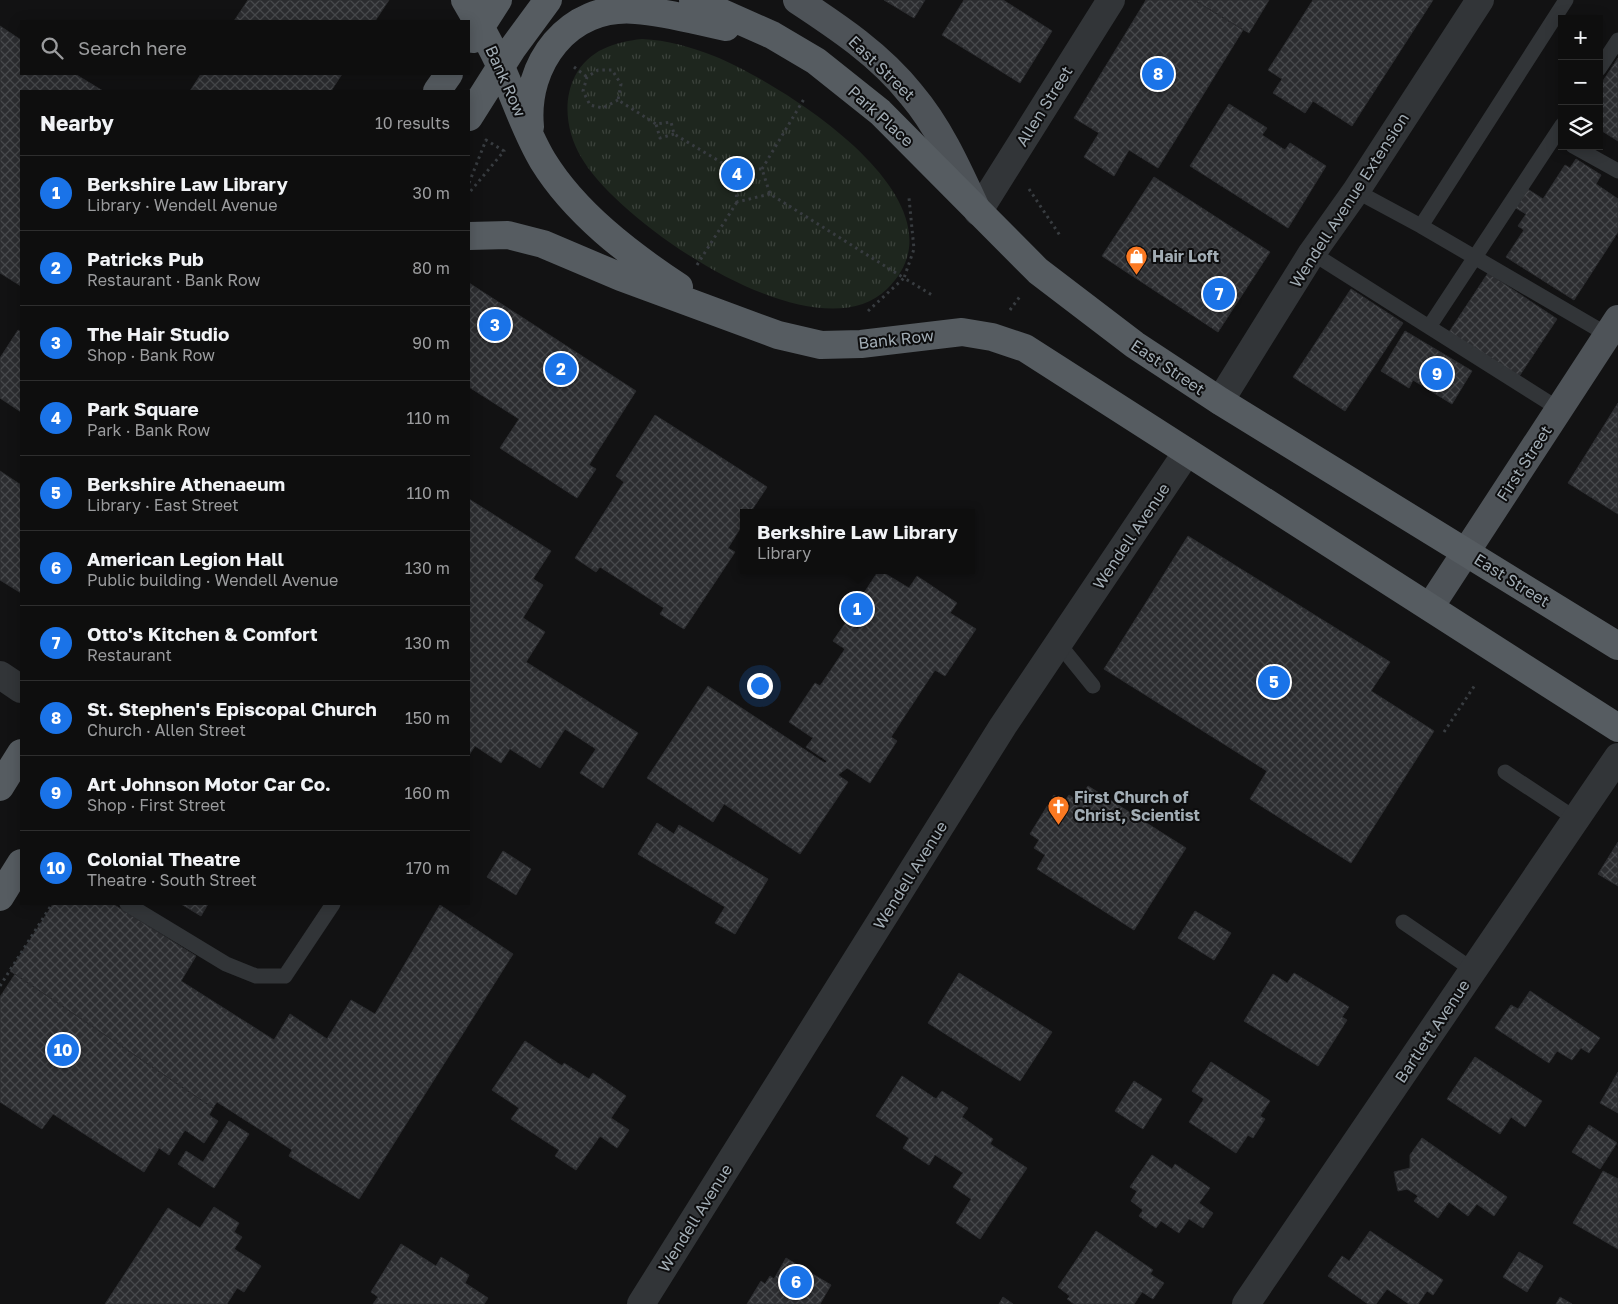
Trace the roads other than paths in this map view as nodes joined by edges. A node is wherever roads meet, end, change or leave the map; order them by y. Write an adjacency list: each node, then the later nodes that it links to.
1 (465, 0): 10 (highway, Bank Row)
2 (498, 0): 10 (highway)
3 (548, 0): 14 (highway)
4 (693, 0): 11 (highway, Park Place)
5 (797, 0): 23 (main road, East Street)
6 (1110, 0): 23 (street, Allen Street)
7 (1480, 0): 22 (street, Wendell Avenue Extension)
8 (1566, 0): 24 (lane)
9 (590, 16): 11 (highway, Park Place); 19 (highway, Bank Row)
10 (475, 35): 14 (highway, Bank Row)
11 (772, 35): 23 (highway, Park Place)
12 (1618, 40): 13 (lane)
13 (1603, 62)
14 (501, 66): 17 (highway); 19 (highway, Bank Row)
15 (448, 75): 16 (highway)
16 (438, 90)
17 (470, 115)
18 (1558, 135): 27 (lane)
19 (530, 136): 28 (highway, Bank Row)
20 (1580, 150): 21 (lane)
21 (1618, 171)
22 (1356, 190): 24 (lane); 26 (street, Wendell Avenue Extension)
23 (978, 212): 31 (highway, East Street)
24 (1421, 226): 27 (lane)
25 (470, 236): 28 (highway, Bank Row)
26 (1312, 253): 29 (lane); 31 (street, Wendell Avenue Extension)
27 (1474, 256): 29 (lane); 30 (lane)
28 (738, 319): 33 (highway, Bank Row)
29 (1429, 327): 32 (lane)
30 (1613, 327): 32 (main road, First Street)
31 (1220, 401): 34 (highway, East Street)
32 (1560, 409): 34 (main road, First Street)
33 (1188, 452): 35 (highway); 36 (street, Wendell Avenue)
34 (1467, 552): 35 (main road, First Street); 37 (highway, East Street)
35 (1430, 607): 41 (highway)
36 (1059, 644): 39 (lane); 53 (street, Wendell Avenue)
37 (1618, 646)
38 (0, 675): 40 (street)
39 (1093, 686)
40 (20, 688)
41 (1618, 728)
42 (20, 755): 45 (highway)
43 (1618, 757): 46 (street, Bartlett Avenue)
44 (1505, 772): 46 (lane)
45 (0, 787)
46 (1576, 819): 52 (street, Bartlett Avenue)
47 (20, 865): 48 (highway)
48 (0, 897)
49 (129, 905): 50 (lane)
50 (332, 905)
51 (1403, 922): 52 (lane)
52 (1473, 970): 54 (street, Bartlett Avenue)
53 (641, 1304)
54 (1246, 1304)

